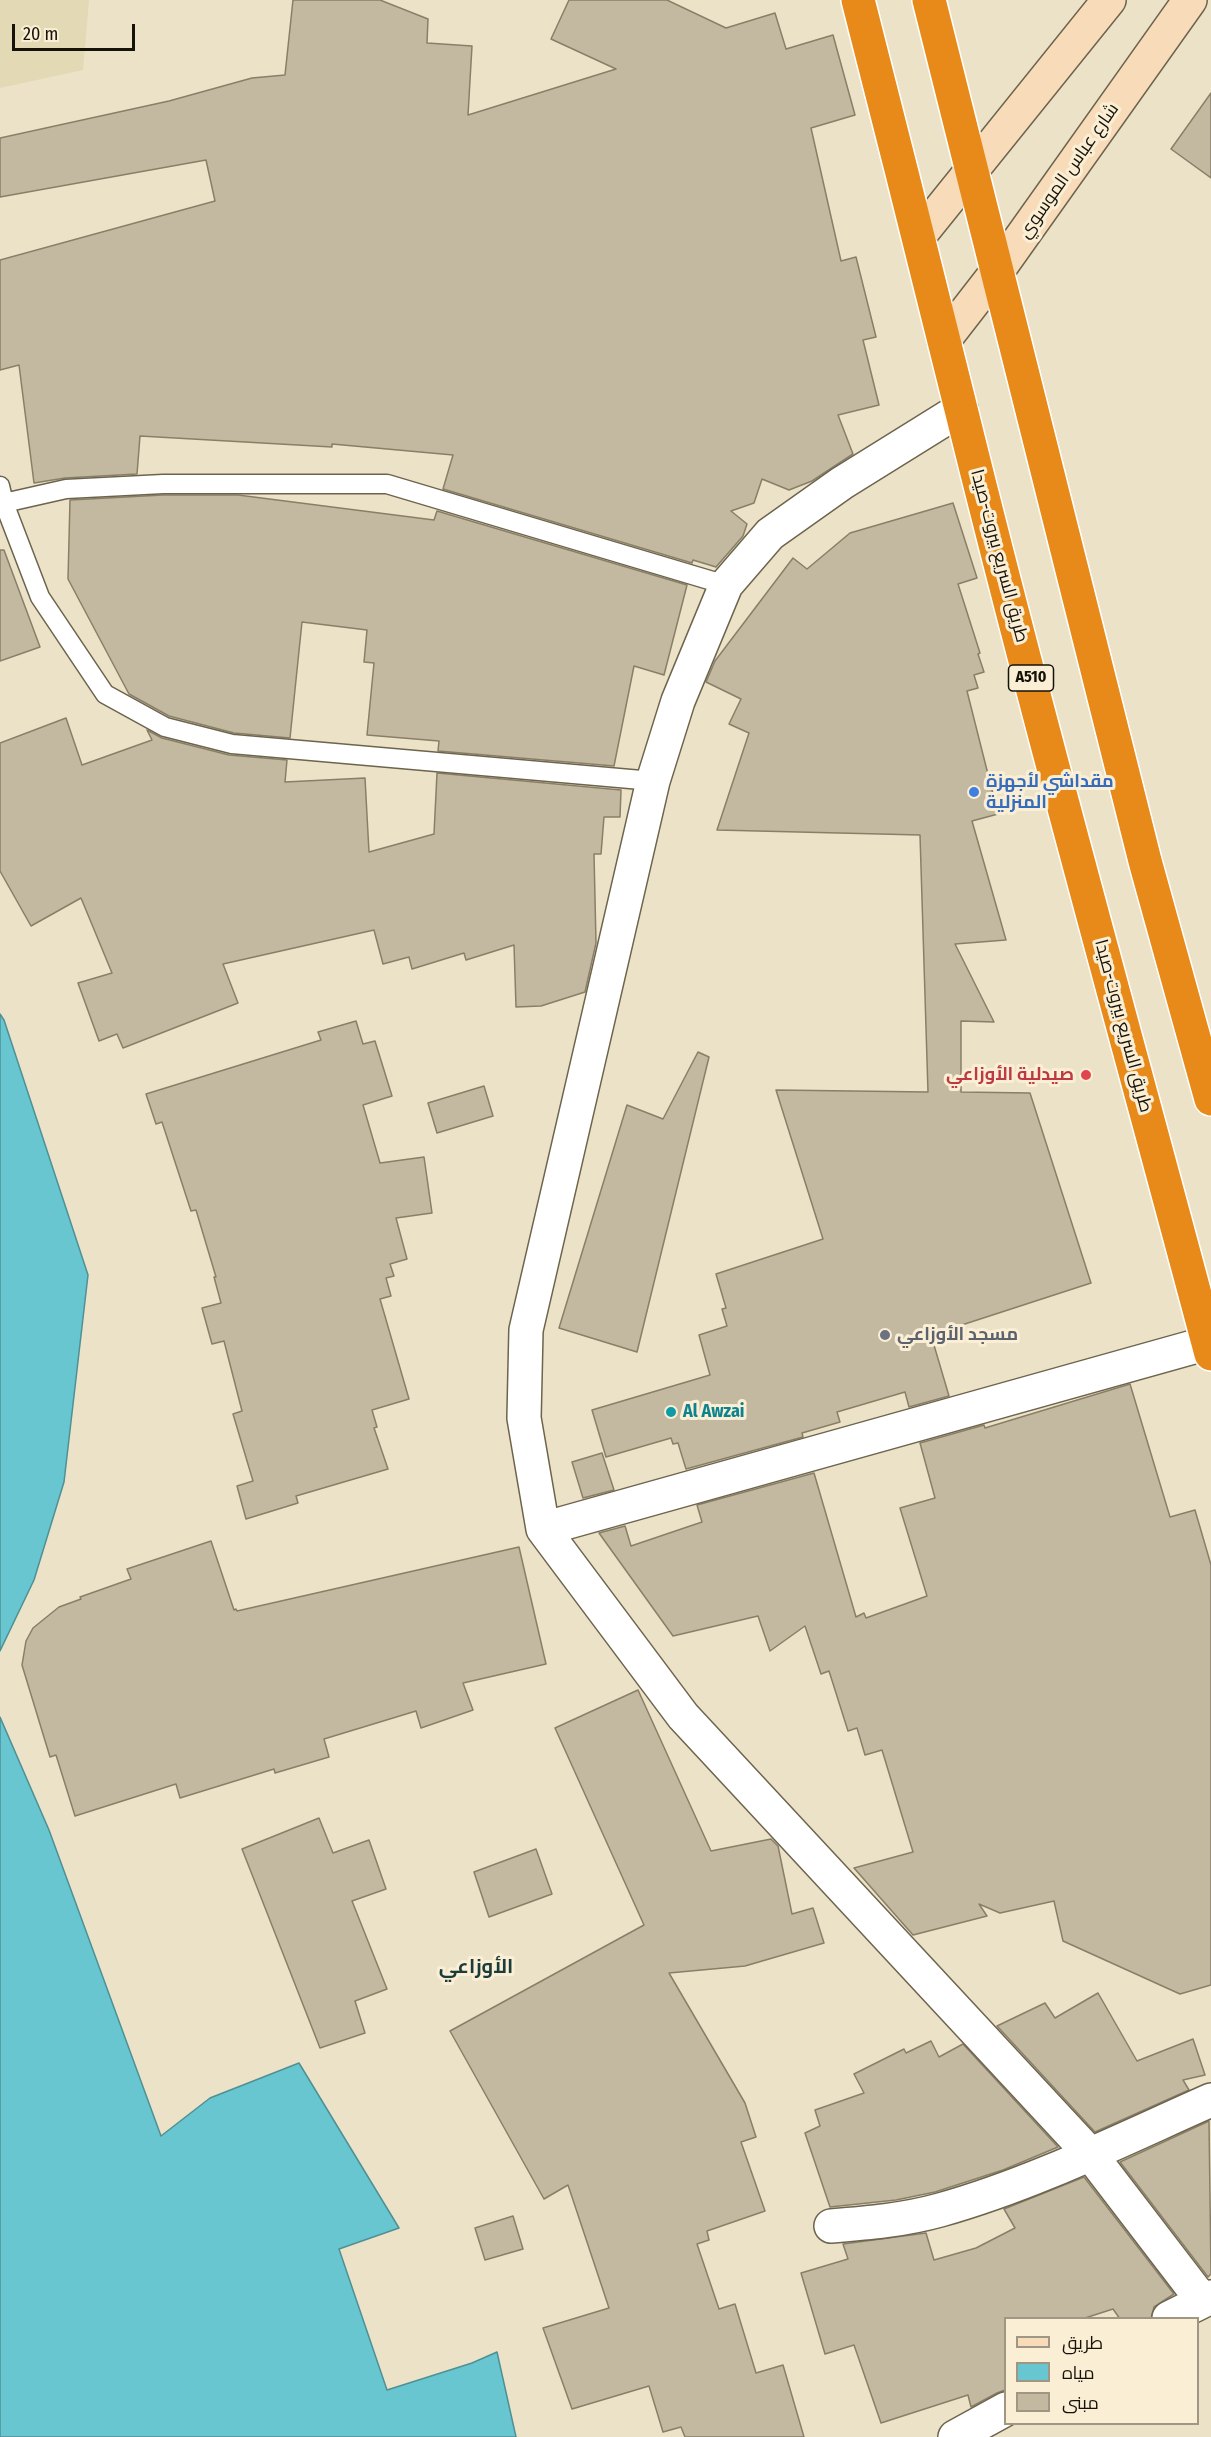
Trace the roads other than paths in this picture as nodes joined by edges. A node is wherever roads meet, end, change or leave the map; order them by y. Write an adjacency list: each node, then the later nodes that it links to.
1 (858, 0): 6 (highway, طريق السريع بيروت-صيدا / A510)
2 (929, 0): 5 (highway)
3 (1109, 0): 5 (street)
4 (1190, 0): 7 (street, شارع عباس الموسوي)
5 (972, 169): 6 (street); 7 (highway)
6 (919, 236): 8 (highway, طريق السريع بيروت-صيدا / A510)
7 (996, 273): 8 (street, شارع عباس الموسوي); 13 (highway)
8 (944, 340): 9 (highway, طريق السريع بيروت-صيدا / A510)
9 (960, 409): 11 (street); 14 (highway, طريق السريع بيروت-صيدا / A510)
10 (2, 495): 11 (lane); 12 (lane)
11 (726, 585): 12 (street)
12 (653, 781): 15 (street)
13 (1211, 1099)
14 (1210, 1346): 15 (street)
15 (543, 1529): 17 (street)
16 (1211, 2100): 17 (street)
17 (1091, 2154): 18 (street); 19 (street)
18 (831, 2226)
19 (1207, 2298): 20 (street)
20 (1172, 2317)
21 (1004, 2410): 22 (street)
22 (955, 2437)

